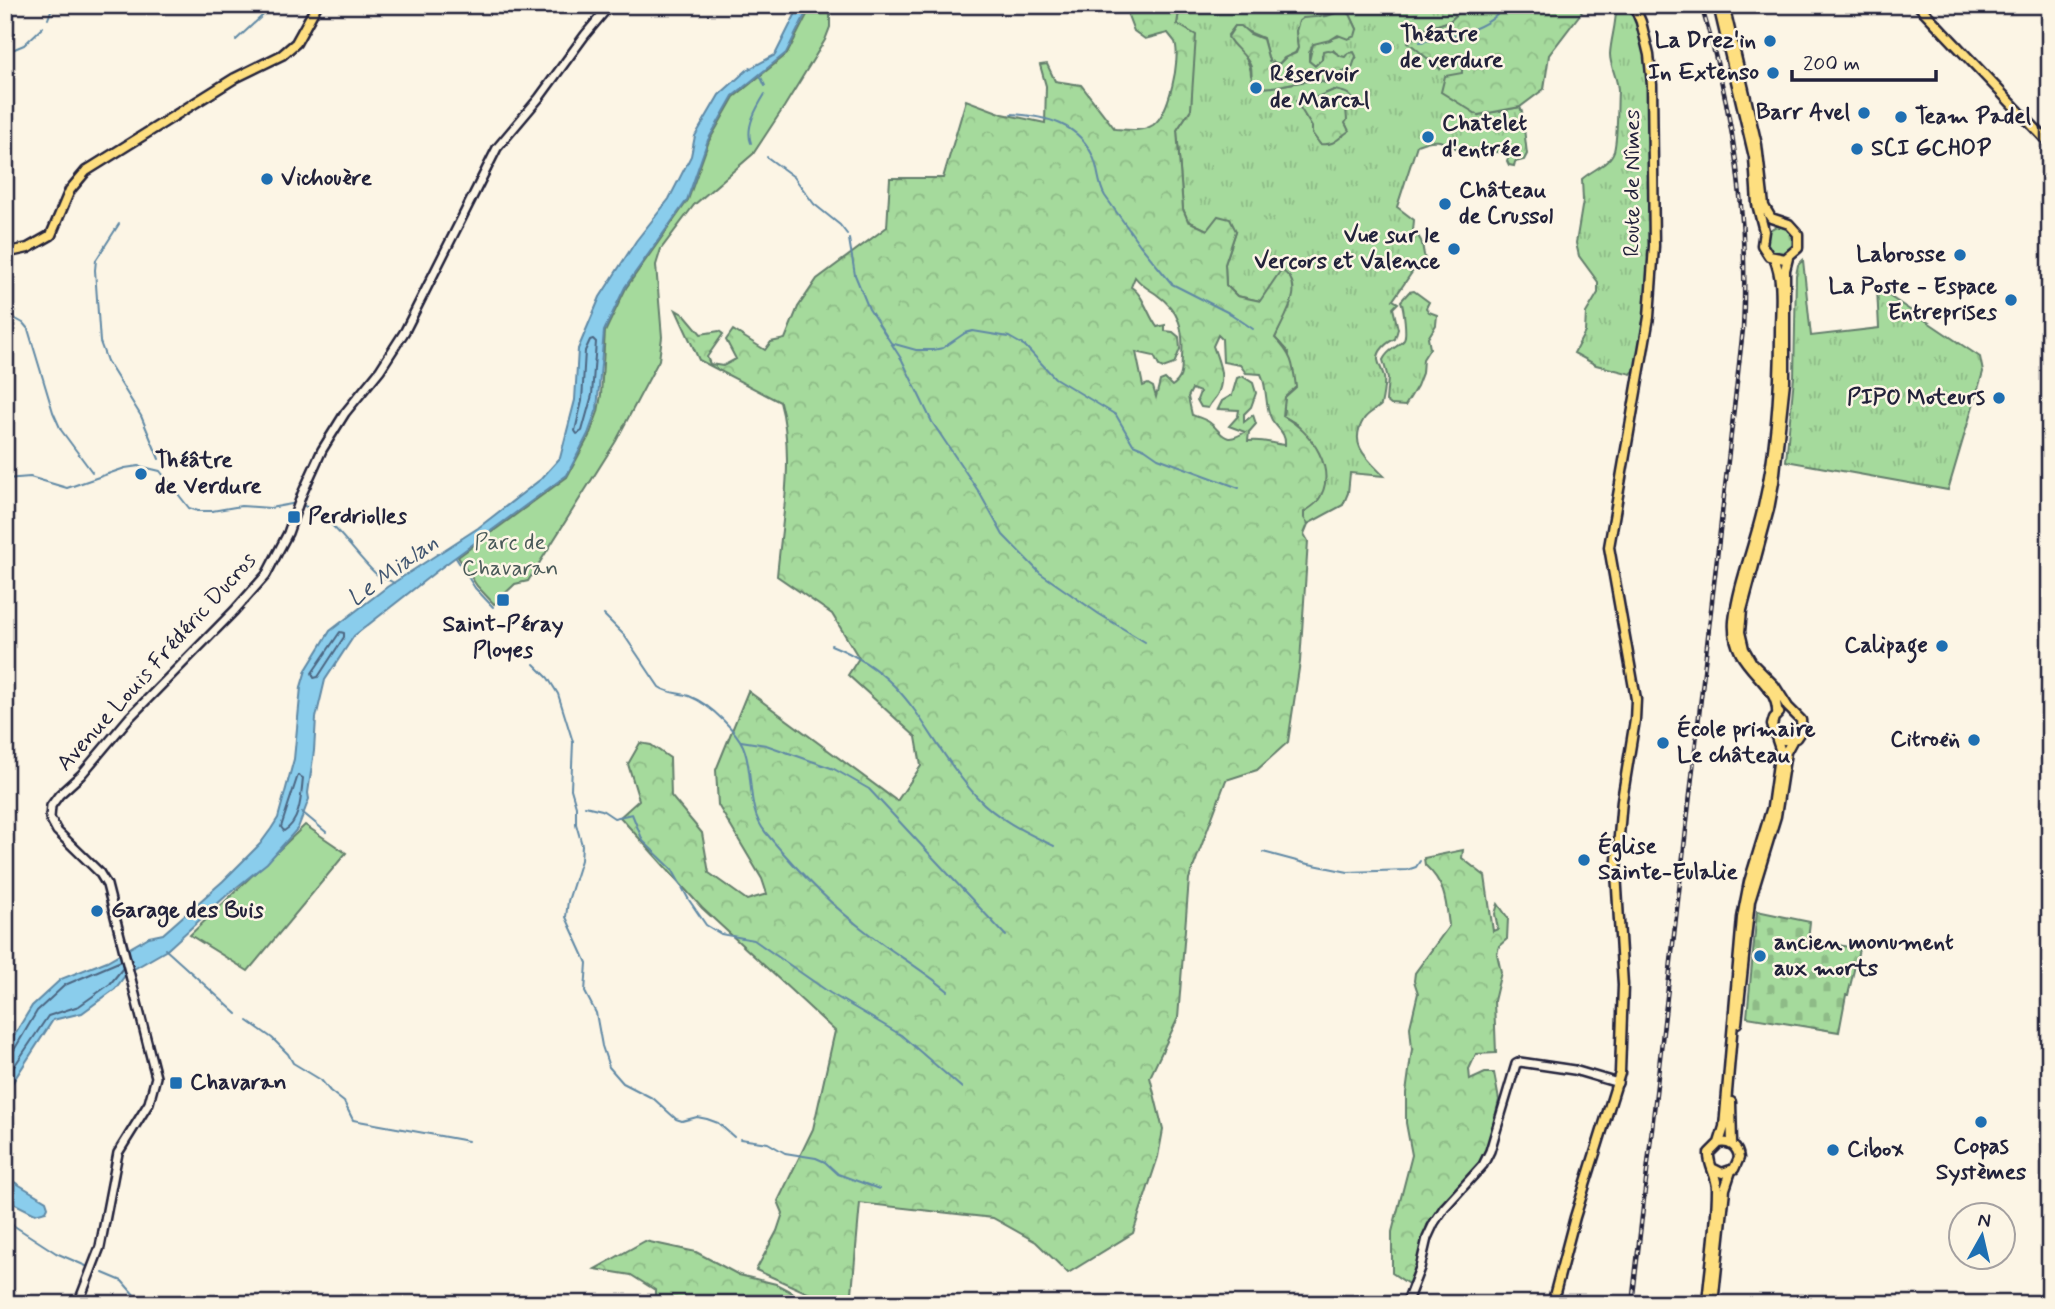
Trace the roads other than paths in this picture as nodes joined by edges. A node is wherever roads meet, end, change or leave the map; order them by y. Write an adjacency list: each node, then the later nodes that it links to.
1 (317, 5): 10 (main road)
2 (610, 5): 22 (main road, Avenue Louis Frédéric Ducros)
3 (1634, 5): 17 (main road, Route de Nîmes)
4 (1718, 5): 9 (main road)
5 (1724, 5): 8 (main road)
6 (1918, 5): 7 (main road)
7 (2050, 144)
8 (1779, 222): 9 (main road); 12 (main road)
9 (1764, 231): 11 (main road)
10 (5, 253)
11 (1774, 258): 12 (main road); 14 (main road)
12 (1788, 258): 13 (main road)
13 (1792, 711): 14 (main road); 16 (main road)
14 (1777, 715): 15 (main road)
15 (1777, 736): 16 (main road); 18 (main road)
16 (1793, 739): 19 (main road)
17 (1618, 1083): 23 (main road); 24 (main road)
18 (1719, 1143): 19 (main road); 20 (main road)
19 (1731, 1144): 21 (main road)
20 (1714, 1169): 21 (main road); 25 (main road)
21 (1731, 1171): 26 (main road)
22 (78, 1304)
23 (1406, 1304)
24 (1552, 1304)
25 (1707, 1304)
26 (1713, 1304)

